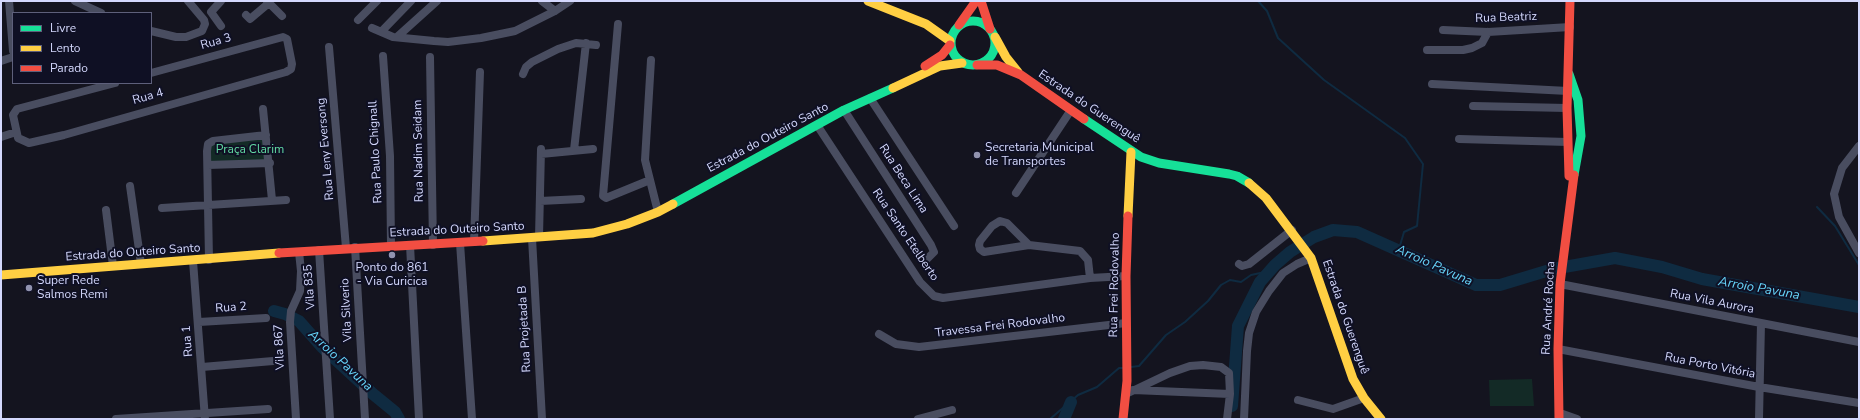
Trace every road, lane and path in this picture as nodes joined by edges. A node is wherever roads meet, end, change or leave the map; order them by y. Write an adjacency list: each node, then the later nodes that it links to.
1 (9, 1): 31 (street)
2 (75, 1): 16 (street)
3 (188, 1): 27 (street)
4 (221, 1): 22 (street)
5 (377, 1): 19 (street)
6 (411, 1): 28 (street)
7 (437, 1): 32 (street)
8 (542, 1): 15 (street)
9 (570, 1): 15 (street)
10 (868, 1): 21 (main road)
11 (976, 1): 23 (main road)
12 (981, 1): 30 (main road, Estrada do Guerenguê)
13 (1570, 1): 24 (main road, Rua André Rocha)
14 (268, 2): 17 (street); 18 (street)
15 (555, 11): 32 (street)
16 (98, 12)
17 (246, 15)
18 (282, 16)
19 (358, 20)
20 (618, 24): 73 (street)
21 (926, 24): 23 (main road); 35 (main road)
22 (221, 26)
23 (958, 26): 30 (main road); 35 (main road)
24 (1570, 27): 29 (street, Rua Beatriz); 49 (main road, Rua André Rocha)
25 (372, 28): 28 (street)
26 (1443, 30): 29 (street, Rua Beatriz)
27 (152, 31)
28 (381, 32): 32 (street)
29 (1488, 32): 38 (street)
30 (992, 33): 45 (main road); 50 (main road, Estrada do Guerenguê)
31 (12, 36)
32 (397, 37)
33 (287, 39): 47 (street, Rua 3); 62 (street, Rua 4)
34 (586, 43): 36 (street); 48 (street); 69 (street)
35 (950, 43): 44 (main road); 54 (main road, Estrada do Outeiro Santo)
36 (596, 45)
37 (329, 47): 94 (street, Rua Leny Eversong)
38 (1427, 50)
39 (383, 56): 93 (street, Rua Paulo Chignall)
40 (430, 57): 91 (street, Rua Nadim Seidam)
41 (12, 58): 43 (street)
42 (651, 60): 73 (street)
43 (1, 61)
44 (962, 63): 45 (main road); 54 (main road, Estrada do Outeiro Santo)
45 (977, 65): 50 (main road, Estrada do Guerenguê)
46 (480, 72): 88 (street)
47 (152, 73)
48 (523, 74)
49 (1569, 74): 53 (main road, Rua André Rocha); 76 (main road, Rua André Rocha)
50 (1021, 76): 60 (main road, Estrada do Guerenguê)
51 (111, 84): 62 (street)
52 (1432, 84): 53 (street)
53 (1568, 91): 57 (main road, Rua André Rocha)
54 (881, 92): 55 (main road, Estrada do Outeiro Santo)
55 (870, 98): 59 (main road, Estrada do Outeiro Santo); 85 (street, Rua Beca Lima)
56 (1473, 106): 57 (street)
57 (1567, 108): 66 (main road, Rua André Rocha)
58 (263, 109): 63 (street)
59 (844, 110): 61 (main road, Estrada do Outeiro Santo); 100 (street, Rua Beca Lima)
60 (1071, 110): 70 (main road, Estrada do Guerenguê); 75 (street)
61 (817, 125): 84 (main road, Estrada do Outeiro Santo); 107 (street, Rua Santo Etelberto)
62 (17, 135): 64 (street)
63 (266, 135): 71 (street); 72 (street)
64 (1, 137)
65 (1460, 139): 66 (street)
66 (1568, 142): 76 (main road, Rua André Rocha)
67 (1859, 146): 97 (street)
68 (593, 149): 69 (street)
69 (574, 150): 80 (street, Rua Projetada B)
70 (1131, 152): 86 (main road, Estrada do Guerenguê); 106 (main road, Rua Frei Rodovalho)
71 (270, 164): 72 (street); 77 (street)
72 (208, 165): 81 (street)
73 (650, 180): 84 (street)
74 (130, 186): 102 (street)
75 (1016, 193)
76 (1570, 199): 108 (main road, Rua André Rocha)
77 (272, 200): 78 (street); 81 (street)
78 (286, 200)
79 (581, 200): 80 (street)
80 (540, 201): 87 (street, Rua Projetada B)
81 (209, 205): 82 (street); 99 (street)
82 (162, 208)
83 (106, 210): 104 (street)
84 (658, 212): 87 (main road, Estrada do Outeiro Santo)
85 (954, 226)
86 (1293, 232): 98 (main road, Estrada do Guerenguê); 103 (street)
87 (535, 238): 88 (main road, Estrada do Outeiro Santo); 134 (street, Rua Projetada B)
88 (474, 242): 89 (main road, Estrada do Outeiro Santo)
89 (460, 243): 91 (main road, Estrada do Outeiro Santo); 133 (street)
90 (410, 245): 91 (main road, Estrada do Outeiro Santo); 93 (main road, Estrada do Outeiro Santo); 132 (street)
91 (433, 245)
92 (1029, 245): 92 (street); 107 (street)
93 (391, 246): 94 (main road, Estrada do Outeiro Santo)
94 (350, 248): 95 (main road, Estrada do Outeiro Santo); 131 (street, Vila Silverio)
95 (319, 250): 96 (main road, Estrada do Outeiro Santo); 130 (street, Vila 835)
96 (299, 252): 99 (main road, Estrada do Outeiro Santo); 129 (street, Vila 867)
97 (1859, 253)
98 (1310, 256): 121 (main road, Estrada do Guerenguê); 138 (street)
99 (209, 260): 101 (main road, Estrada do Outeiro Santo)
100 (926, 260)
101 (193, 261): 102 (main road, Estrada do Outeiro Santo); 110 (street, Rua 1)
102 (141, 264): 104 (main road, Estrada do Outeiro Santo)
103 (1239, 264)
104 (113, 266): 105 (main road, Estrada do Outeiro Santo)
105 (1, 275)
106 (1126, 276): 107 (street, Rua Santo Etelberto); 111 (main road, Rua Frei Rodovalho)
107 (1090, 278)
108 (1560, 283): 112 (street, Rua Vila Aurora); 115 (main road, Rua André Rocha)
109 (266, 318): 110 (street, Rua 2)
110 (199, 322): 117 (street, Rua 1)
111 (1126, 323): 113 (street, Travessa Frei Rodovalho); 119 (main road, Rua Frei Rodovalho)
112 (1761, 323): 114 (street, Rua Vila Aurora); 118 (street)
113 (879, 334)
114 (1859, 342)
115 (1558, 349): 118 (street, Rua Porto Vitória); 127 (main road, Rua André Rocha)
116 (273, 361): 117 (street)
117 (202, 367): 126 (street, Rua 1)
118 (1759, 387): 123 (street, Rua Porto Vitória); 141 (street)
119 (1129, 392): 120 (street); 120 (street); 136 (main road, Rua Frei Rodovalho)
120 (1230, 394): 137 (street)
121 (1364, 398): 122 (street); 139 (main road, Estrada do Guerenguê)
122 (1298, 400)
123 (1859, 404)
124 (268, 409): 126 (street)
125 (952, 410): 135 (street)
126 (205, 416): 128 (street)
127 (1560, 416): 140 (street)
128 (116, 419)
129 (296, 419)
130 (330, 419)
131 (366, 419)
132 (419, 419)
133 (472, 419)
134 (542, 419)
135 (918, 419)
136 (1123, 419)
137 (1227, 419)
138 (1244, 419)
139 (1381, 419)
140 (1577, 419)
141 (1759, 419)

